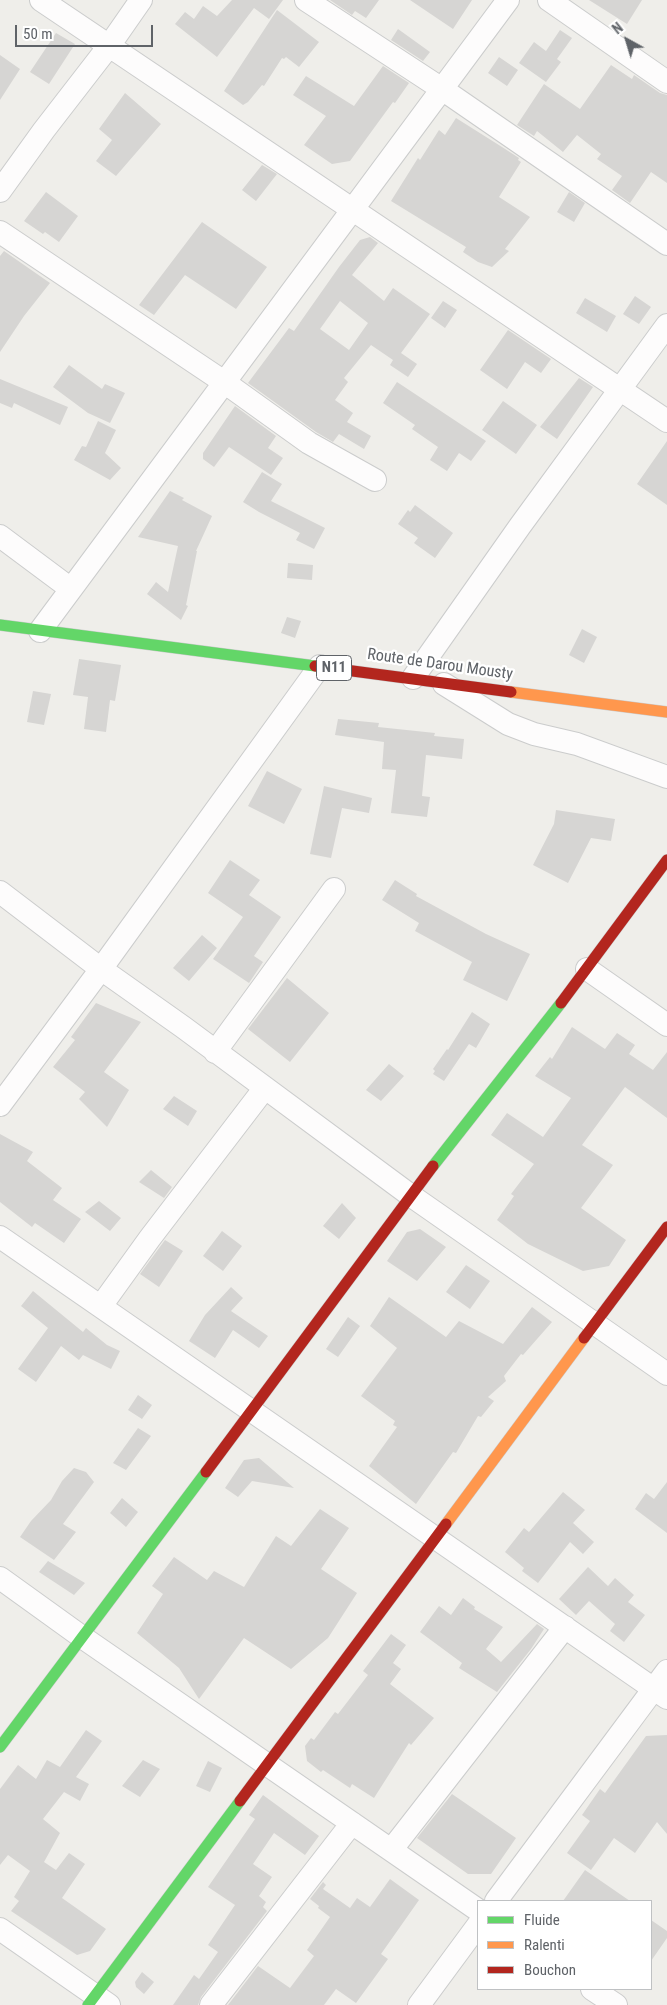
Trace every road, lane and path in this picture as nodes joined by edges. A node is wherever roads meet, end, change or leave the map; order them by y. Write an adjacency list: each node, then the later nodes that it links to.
1 (41, 0): 6 (street)
2 (141, 0): 6 (street)
3 (306, 0): 8 (street)
4 (508, 0): 8 (street)
5 (549, 0): 7 (street)
6 (110, 46): 9 (street); 10 (street)
7 (667, 82)
8 (442, 89): 10 (street); 12 (street)
9 (0, 190)
10 (352, 209): 14 (street); 15 (street)
11 (0, 232): 14 (street)
12 (667, 244)
13 (667, 325): 15 (street)
14 (224, 382): 17 (street); 19 (street)
15 (619, 389): 16 (street); 23 (street)
16 (667, 421)
17 (375, 480)
18 (0, 536): 19 (street)
19 (71, 589): 21 (street)
20 (0, 625): 21 (street, Route de Darou Mousty / N11)
21 (40, 631): 22 (street, Route de Darou Mousty / N11)
22 (320, 666): 23 (street, Route de Darou Mousty / N11); 30 (street)
23 (413, 678): 24 (street, Route de Darou Mousty / N11)
24 (441, 682): 25 (street, Route de Darou Mousty / N11); 26 (street)
25 (667, 712)
26 (667, 777)
27 (667, 860): 31 (street)
28 (334, 889): 33 (street)
29 (0, 892): 30 (street)
30 (101, 969): 33 (street); 35 (street)
31 (587, 969): 32 (street); 36 (street)
32 (667, 1025)
33 (215, 1052): 34 (street)
34 (264, 1089): 36 (street); 39 (street)
35 (0, 1104)
36 (410, 1195): 40 (street); 42 (street)
37 (667, 1227): 40 (street)
38 (0, 1237): 39 (street)
39 (101, 1306): 42 (street)
40 (595, 1324): 41 (street); 43 (street)
41 (667, 1374)
42 (252, 1411): 43 (street); 46 (street)
43 (436, 1538): 45 (street); 49 (street)
44 (0, 1578): 46 (street)
45 (565, 1627): 47 (street); 51 (street)
46 (82, 1637): 48 (street); 49 (street)
47 (663, 1686): 52 (street)
48 (0, 1747)
49 (267, 1765): 50 (street); 57 (street)
50 (352, 1823): 51 (street); 58 (street)
51 (392, 1849): 53 (street)
52 (497, 1900)
53 (477, 1909)
54 (477, 1926): 59 (street)
55 (0, 1929): 57 (street)
56 (594, 1990): 60 (street)
57 (98, 2002)
58 (211, 2005)
59 (419, 2005)
60 (616, 2005)

